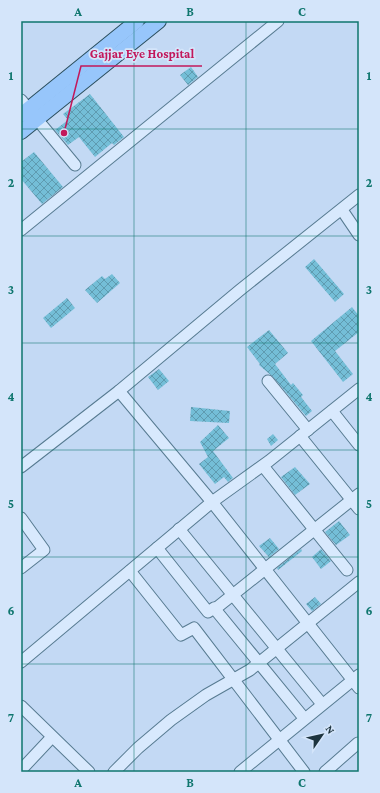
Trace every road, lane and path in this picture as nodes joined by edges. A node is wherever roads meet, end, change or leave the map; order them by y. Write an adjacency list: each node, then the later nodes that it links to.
1 (137, 21): 4 (main road)
2 (159, 21): 4 (main road)
3 (278, 21): 9 (street)
4 (27, 111): 5 (main road); 6 (street)
5 (21, 132)
6 (75, 165)
7 (359, 195): 8 (street)
8 (342, 210): 10 (street); 13 (street)
9 (21, 230)
10 (359, 236)
11 (268, 381): 15 (street)
12 (359, 389): 14 (street)
13 (119, 391): 18 (street); 20 (street)
14 (332, 411): 15 (street); 16 (street)
15 (304, 433): 17 (street); 19 (street)
16 (359, 445)
17 (263, 466): 20 (street); 24 (street)
18 (21, 467)
19 (355, 496): 21 (street); 24 (street)
20 (212, 502): 23 (street); 27 (street)
21 (359, 509)
22 (21, 518): 26 (street)
23 (179, 529): 25 (street); 31 (street)
24 (314, 529): 27 (street); 28 (street)
25 (157, 548): 29 (street); 32 (street)
26 (21, 568)
27 (265, 569): 31 (street); 33 (street)
28 (347, 570)
29 (130, 571): 35 (street); 37 (street)
30 (359, 582): 33 (street)
31 (232, 595): 32 (street); 34 (street)
32 (215, 609): 36 (street)
33 (308, 624): 34 (street); 38 (street)
34 (275, 649): 36 (street); 39 (street)
35 (21, 662)
36 (259, 663): 37 (street); 41 (street)
37 (234, 680): 43 (street); 47 (street)
38 (357, 681): 39 (street)
39 (322, 704): 41 (street)
40 (21, 706): 42 (street)
41 (304, 718): 43 (street)
42 (52, 737): 45 (street); 46 (street)
43 (279, 739): 48 (street); 49 (street)
44 (358, 743): 50 (street)
45 (21, 770)
46 (89, 772)
47 (114, 772)
48 (240, 772)
49 (304, 772)
50 (325, 772)

